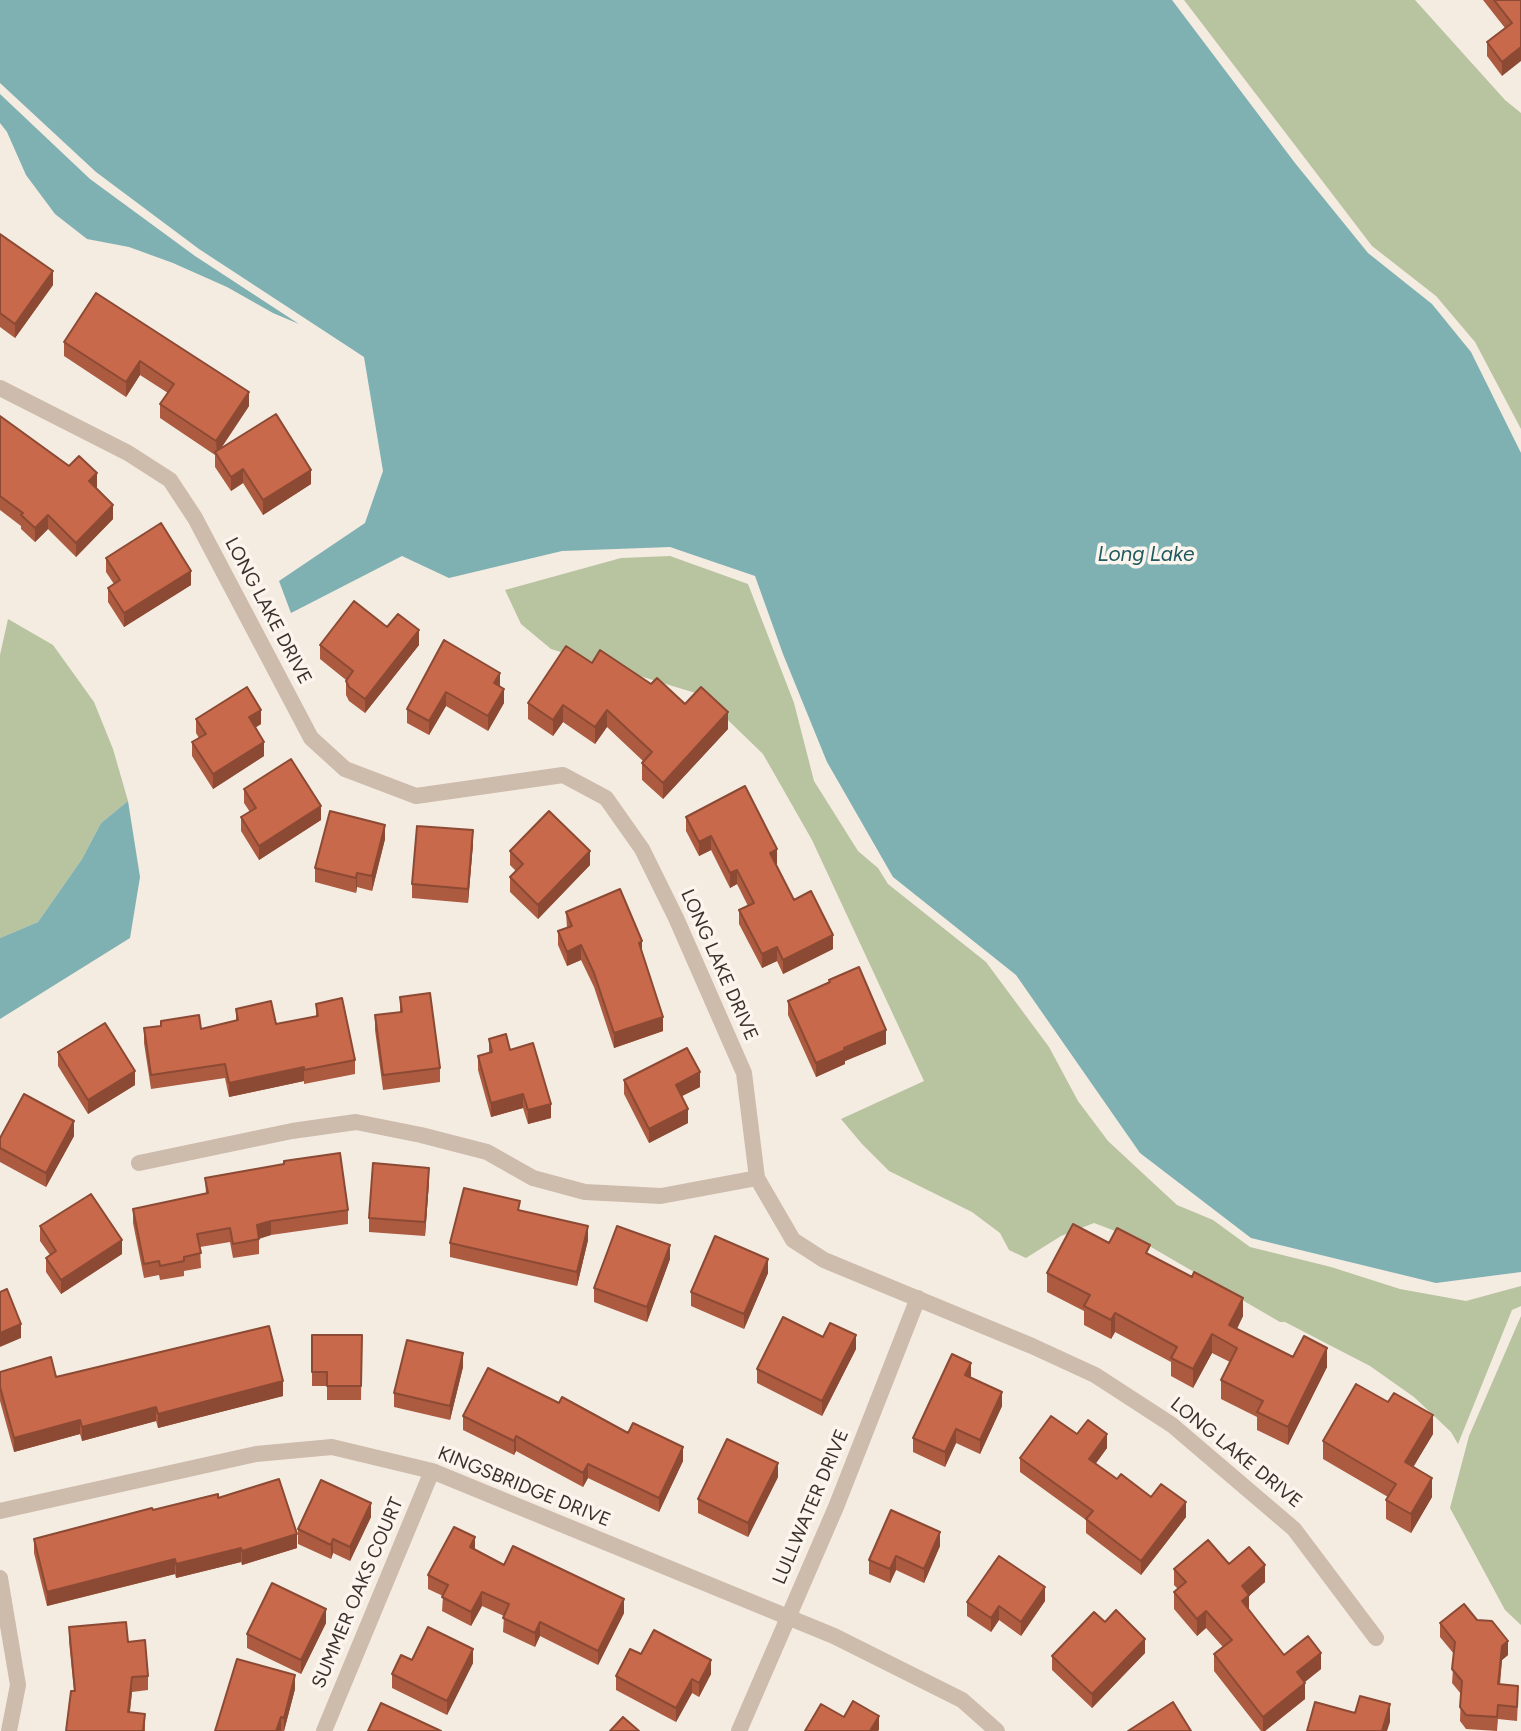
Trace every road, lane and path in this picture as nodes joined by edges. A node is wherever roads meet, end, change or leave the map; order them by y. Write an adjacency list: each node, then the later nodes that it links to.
1 (0, 388): 3 (street, LONG LAKE DRIVE)
2 (139, 1163): 3 (street)
3 (757, 1178): 4 (street, LONG LAKE DRIVE)
4 (918, 1298): 8 (street, LULLWATER DRIVE); 9 (street, LONG LAKE DRIVE)
5 (432, 1471): 6 (street, KINGSBRIDGE DRIVE); 8 (street, KINGSBRIDGE DRIVE); 11 (street, SUMMER OAKS COURT)
6 (0, 1511)
7 (0, 1578): 10 (street)
8 (787, 1617): 12 (street, LULLWATER DRIVE); 13 (street, KINGSBRIDGE DRIVE)
9 (1376, 1637)
10 (9, 1731)
11 (324, 1731)
12 (739, 1731)
13 (998, 1731)

